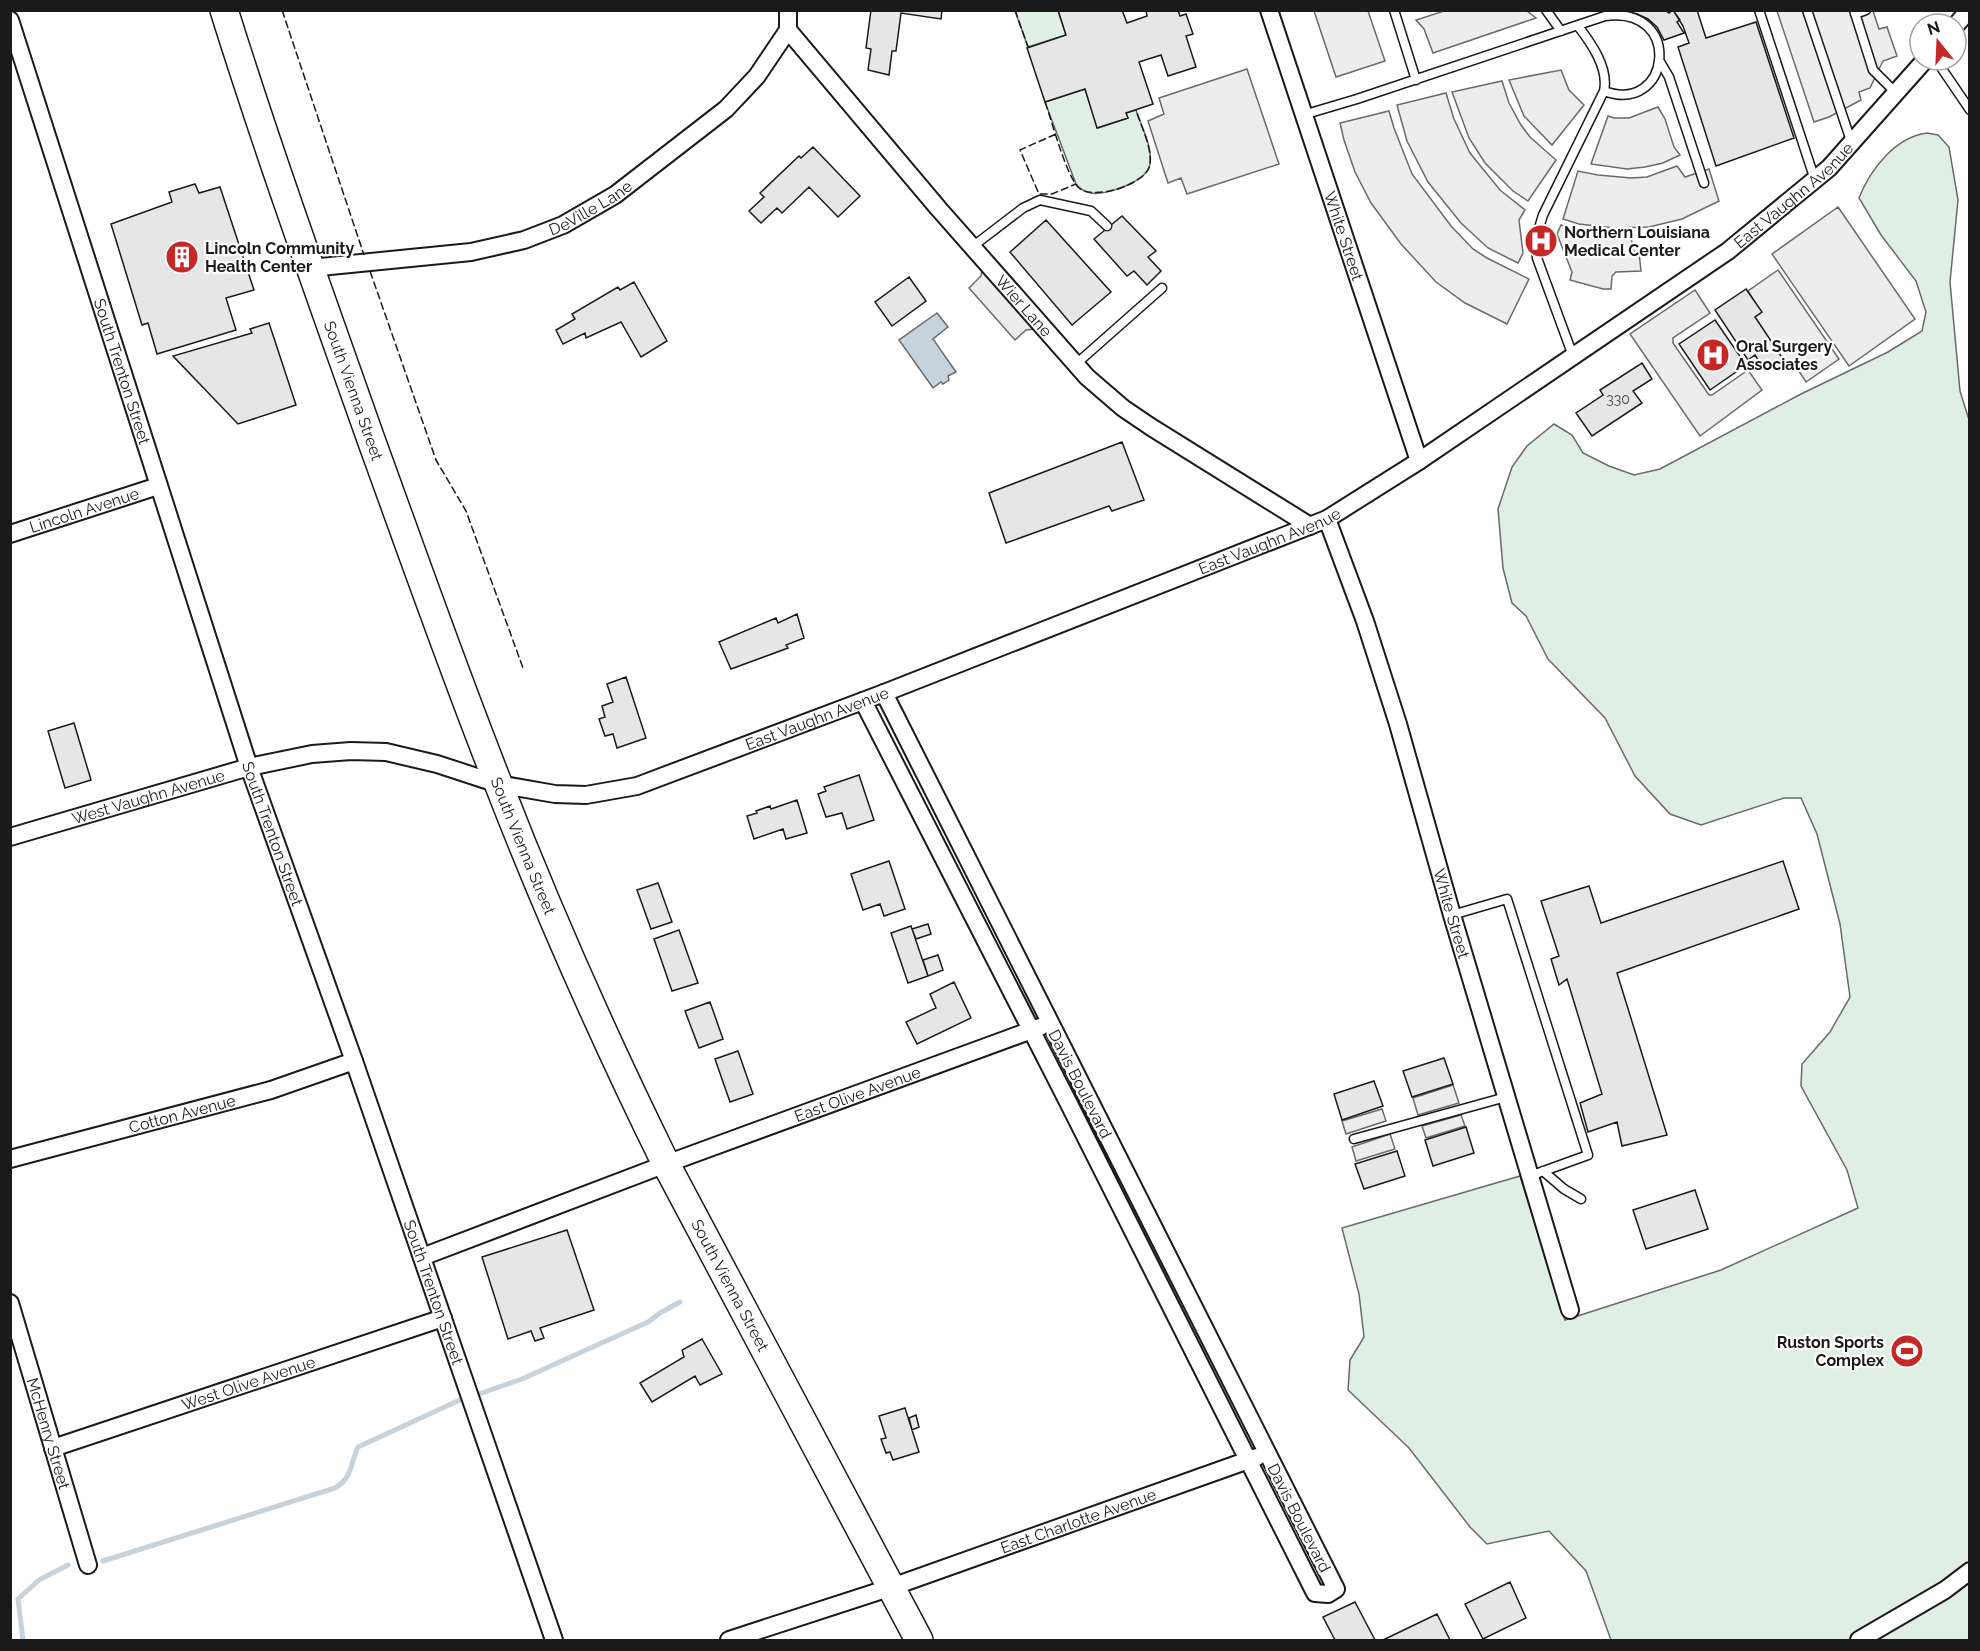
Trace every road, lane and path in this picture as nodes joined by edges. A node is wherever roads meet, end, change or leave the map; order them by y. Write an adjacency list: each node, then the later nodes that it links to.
1 (224, 10): 27 (highway, South Vienna Street)
2 (788, 10): 12 (street)
3 (1269, 10): 21 (street, White Street)
4 (1394, 10): 17 (lane)
5 (1546, 10): 13 (lane)
6 (1759, 10): 23 (lane)
7 (1807, 10): 22 (lane)
8 (1866, 10): 9 (lane)
9 (1854, 12): 19 (lane)
10 (10, 20): 32 (street, South Trenton Street)
11 (1578, 26): 13 (lane); 14 (lane); 18 (lane)
12 (788, 30): 26 (street, Wier Lane); 27 (street, DeVille Lane)
13 (1561, 31): 17 (lane)
14 (1659, 60): 18 (lane); 24 (lane)
15 (1914, 72): 19 (street, East Vaughn Avenue)
16 (1944, 72): 20 (lane)
17 (1416, 80): 21 (lane)
18 (1604, 91): 29 (lane)
19 (1896, 93): 22 (street, East Vaughn Avenue)
20 (1970, 110)
21 (1303, 115): 31 (street, White Street)
22 (1852, 144): 23 (street, East Vaughn Avenue)
23 (1815, 180): 29 (street, East Vaughn Avenue)
24 (1704, 183)
25 (1107, 226): 26 (lane)
26 (972, 247): 30 (street, Wier Lane)
27 (310, 268): 39 (highway, South Vienna Street)
28 (1162, 288): 30 (lane)
29 (1574, 356): 31 (street, East Vaughn Avenue)
30 (1076, 364): 34 (street, Wier Lane)
31 (1419, 461): 33 (street, East Vaughn Avenue)
32 (158, 486): 35 (street, Lincoln Avenue); 38 (street, South Trenton Street)
33 (1328, 519): 34 (street, East Vaughn Avenue); 41 (street, White Street)
34 (1310, 526): 36 (street, East Vaughn Avenue)
35 (10, 534)
36 (884, 693): 37 (street, East Vaughn Avenue); 42 (street, Davis Boulevard)
37 (863, 701): 39 (street, East Vaughn Avenue); 43 (street, Davis Boulevard)
38 (249, 767): 39 (street, West Vaughn Avenue); 40 (street, West Vaughn Avenue); 44 (street, South Trenton Street)
39 (498, 784): 48 (highway, South Vienna Street)
40 (10, 837)
41 (1452, 915): 45 (street, White Street); 49 (lane)
42 (1049, 1024): 43 (street, East Olive Avenue); 56 (street, Davis Boulevard)
43 (1032, 1030): 48 (street, East Olive Avenue); 57 (street, Davis Boulevard)
44 (354, 1061): 47 (street, Cotton Avenue); 51 (street, South Trenton Street)
45 (1506, 1097): 46 (lane); 49 (street, White Street)
46 (1354, 1139)
47 (10, 1159)
48 (666, 1164): 51 (street); 60 (highway, South Vienna Street)
49 (1537, 1173): 50 (lane); 53 (street, White Street)
50 (1581, 1199)
51 (422, 1257): 54 (street, South Trenton Street)
52 (10, 1303): 55 (street, McHenry Street)
53 (1570, 1310)
54 (443, 1318): 55 (street, West Olive Avenue); 61 (street, South Trenton Street)
55 (53, 1449): 58 (street, McHenry Street)
56 (1266, 1454): 57 (street, East Charlotte Avenue); 57 (street, Davis Boulevard)
57 (1247, 1460): 60 (street, East Charlotte Avenue)
58 (88, 1565)
59 (1970, 1571): 64 (street)
60 (889, 1588): 62 (street, East Charlotte Avenue); 63 (highway, South Vienna Street)
61 (554, 1641)
62 (729, 1641)
63 (919, 1641)
64 (1859, 1641)

